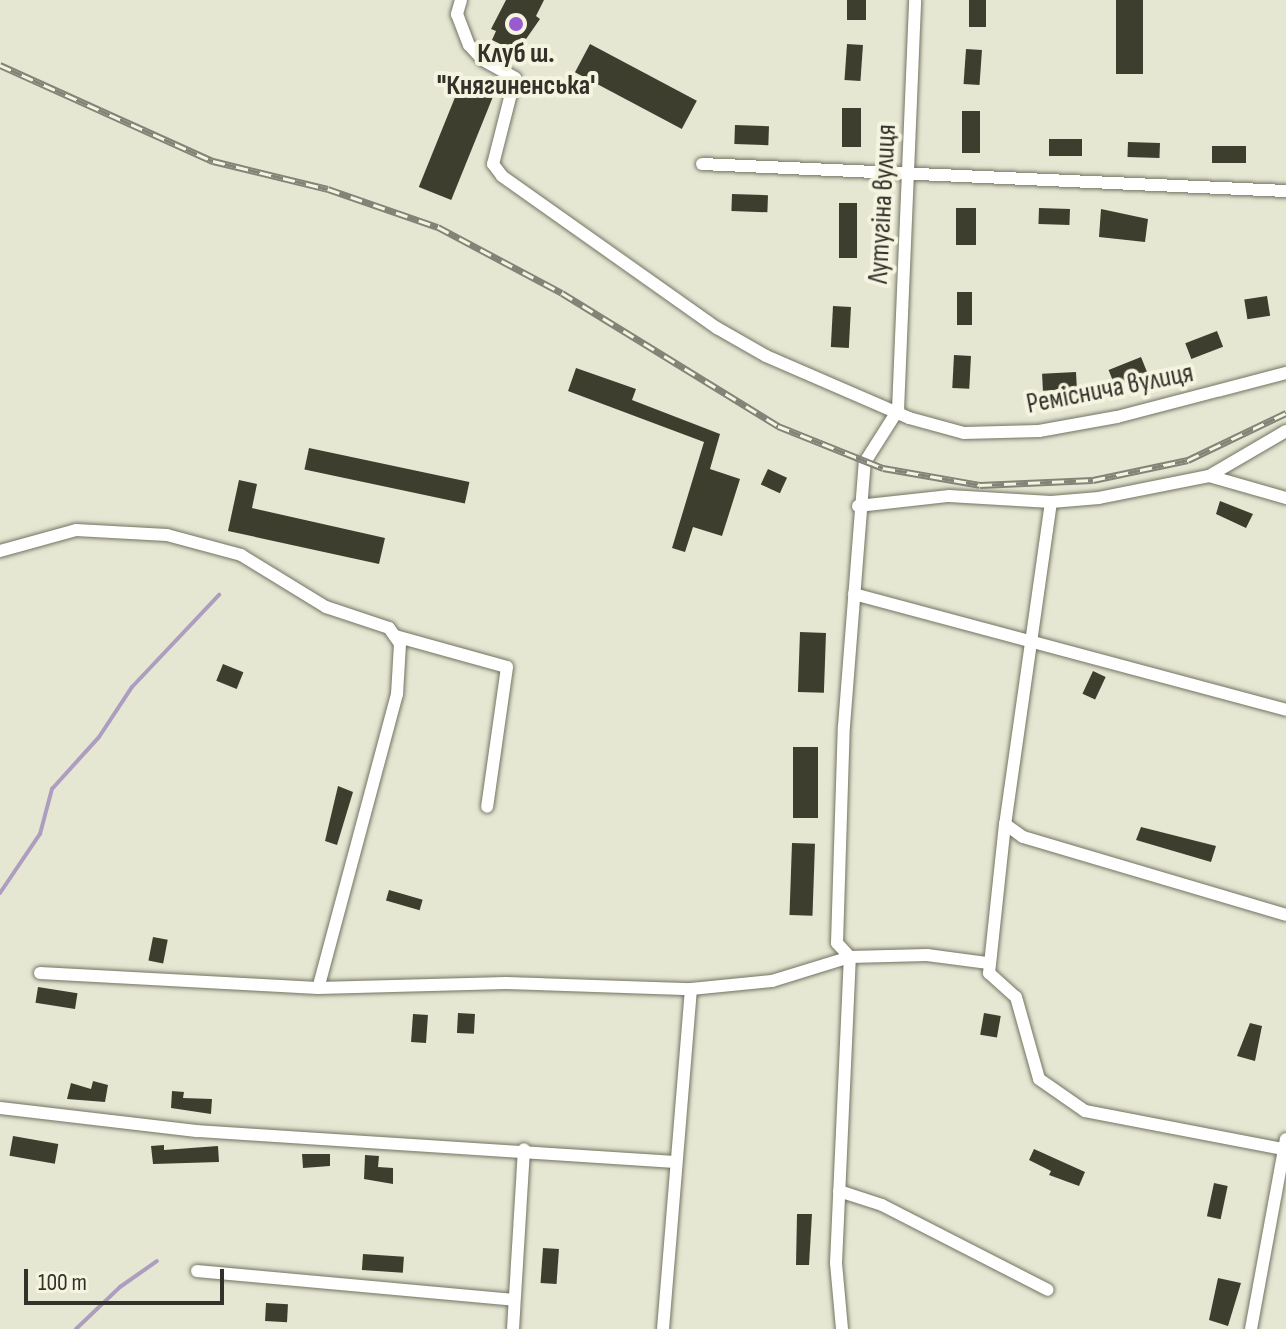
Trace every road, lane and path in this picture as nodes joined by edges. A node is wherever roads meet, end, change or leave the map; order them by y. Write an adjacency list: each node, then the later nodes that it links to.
1 (461, 0): 7 (street, Реміснича вулиця)
2 (915, 0): 4 (street, Лутугіна вулиця)
3 (702, 164): 4 (street)
4 (910, 175): 5 (street); 7 (street, Лутугіна вулиця)
5 (1286, 191)
6 (1286, 373): 7 (street, Реміснича вулиця)
7 (898, 410): 12 (street)
8 (1286, 431): 9 (street)
9 (1209, 476): 10 (street); 11 (street)
10 (1286, 498)
11 (1051, 502): 12 (street); 16 (street)
12 (858, 506): 14 (street)
13 (0, 551): 15 (street)
14 (854, 594): 16 (street); 21 (street)
15 (395, 636): 18 (street); 24 (street)
16 (1032, 639): 17 (street); 19 (street)
17 (1286, 710)
18 (487, 807)
19 (1005, 824): 20 (street); 22 (street)
20 (1286, 915)
21 (850, 957): 22 (street); 25 (street); 30 (street)
22 (988, 963): 27 (street)
23 (40, 973): 24 (street)
24 (318, 988): 25 (street)
25 (691, 989): 29 (street)
26 (0, 1108): 28 (street)
27 (1285, 1144): 37 (street)
28 (524, 1149): 29 (street); 33 (street)
29 (673, 1162): 35 (street)
30 (839, 1191): 32 (street); 36 (street)
31 (197, 1271): 33 (street)
32 (1048, 1290)
33 (514, 1300): 34 (street)
34 (513, 1329)
35 (663, 1329)
36 (842, 1329)
37 (1251, 1329)

